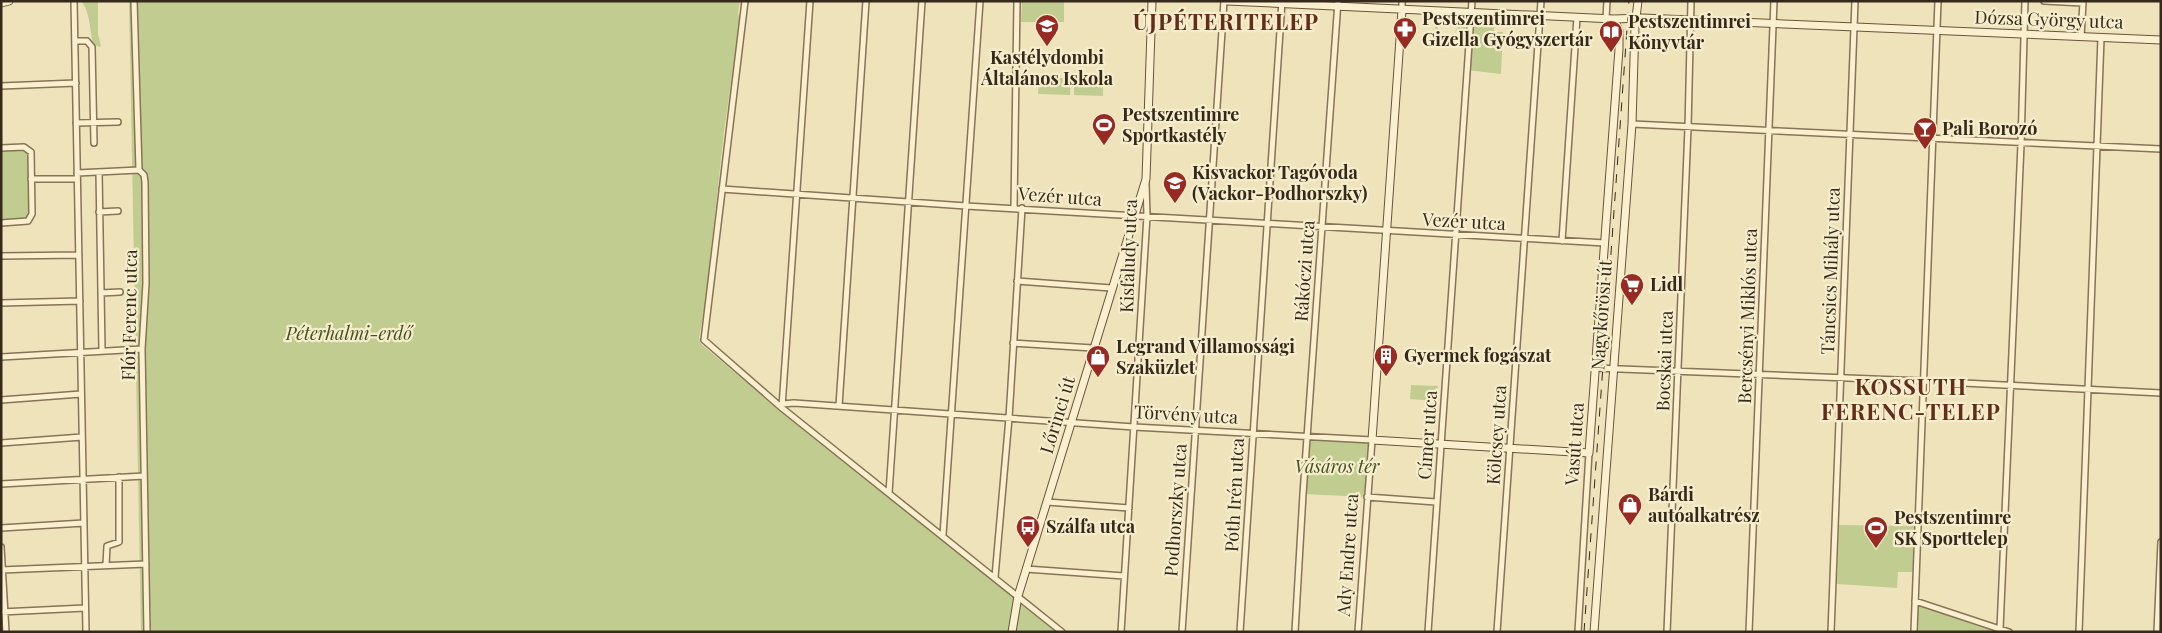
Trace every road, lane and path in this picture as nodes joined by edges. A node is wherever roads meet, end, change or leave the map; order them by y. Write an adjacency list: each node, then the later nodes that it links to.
1 (9, 1): 24 (street)
2 (74, 1): 42 (street)
3 (134, 1): 58 (street, Flór Ferenc utca)
4 (745, 1): 63 (street)
5 (810, 1): 64 (street)
6 (866, 1): 65 (street)
7 (922, 1): 66 (street)
8 (980, 1): 67 (street)
9 (1017, 1): 68 (street)
10 (1152, 1): 62 (street, Kisfaludy utca)
11 (1226, 1): 25 (street, Dózsa György utca); 74 (street, Podhorszky utca)
12 (1402, 1): 27 (street, Ady Endre utca)
13 (1472, 1): 28 (street, Címer utca)
14 (1541, 1): 29 (street, Kölcsey utca)
15 (1607, 1): 31 (street)
16 (1638, 1): 33 (street, Nagykőrösi út)
17 (1691, 1): 34 (street, Bocskai utca)
18 (1774, 1): 35 (street, Bercsényi Miklós utca)
19 (1855, 1): 36 (street, Táncsics Mihály utca)
20 (1938, 1): 37 (street)
21 (2025, 1): 38 (street)
22 (2044, 1): 23 (street)
23 (2083, 2): 39 (street)
24 (1, 3)
25 (1282, 3): 26 (street, Dózsa György utca); 76 (street, Póth Irén utca)
26 (1338, 4): 27 (street, Dózsa György utca); 77 (street, Rákóczi utca)
27 (1402, 10): 28 (street, Dózsa György utca); 78 (street, Ady Endre utca)
28 (1471, 12): 29 (street, Dózsa György utca); 79 (street, Címer utca)
29 (1540, 15): 30 (street, Dózsa György utca); 80 (street, Kölcsey utca)
30 (1578, 17): 31 (street, Dózsa György utca); 81 (street)
31 (1606, 18): 32 (street, Dózsa György utca)
32 (1614, 19): 33 (street, Dózsa György utca); 82 (street, Vasút utca)
33 (1636, 19): 34 (street, Dózsa György utca); 48 (street, Nagykőrösi út)
34 (1691, 20): 35 (street, Dózsa György utca); 49 (street, Bocskai utca)
35 (1773, 24): 36 (street, Dózsa György utca); 50 (street, Bercsényi Miklós utca)
36 (1855, 28): 37 (street, Dózsa György utca); 51 (street, Táncsics Mihály utca)
37 (1937, 31): 38 (street, Dózsa György utca); 52 (street)
38 (2024, 34): 39 (street, Dózsa György utca); 54 (street)
39 (2081, 37): 40 (street, Dózsa György utca)
40 (2102, 38): 41 (street, Dózsa György utca); 56 (street)
41 (2161, 40)
42 (75, 41): 43 (street); 45 (street)
43 (76, 83): 44 (street); 47 (street)
44 (1, 86)
45 (94, 122): 46 (street); 47 (street); 53 (street)
46 (118, 122)
47 (76, 123): 60 (street)
48 (1632, 124): 49 (street); 98 (street, Nagykőrösi út)
49 (1688, 128): 50 (street); 99 (street, Bocskai utca)
50 (1769, 132): 51 (street); 100 (street, Bercsényi Miklós utca)
51 (1850, 135): 52 (street); 101 (street, Táncsics Mihály utca)
52 (1933, 139): 54 (street); 102 (street)
53 (94, 143)
54 (2021, 144): 56 (street); 103 (street)
55 (1, 148): 61 (street)
56 (2098, 148): 57 (street); 104 (street)
57 (2161, 150)
58 (139, 170): 59 (street); 92 (street, Flór Ferenc utca)
59 (99, 172): 60 (street); 70 (street)
60 (77, 176): 61 (street); 83 (street)
61 (31, 179): 75 (street)
62 (1146, 179): 72 (street, Lőrinci út); 73 (street, Kisfaludy utca)
63 (722, 189): 64 (street, Vezér utca); 108 (street)
64 (797, 194): 65 (street, Vezér utca); 108 (street)
65 (853, 198): 66 (street, Vezér utca); 109 (street)
66 (910, 202): 67 (street, Vezér utca); 110 (street)
67 (966, 206): 68 (street, Vezér utca); 111 (street)
68 (1014, 208): 69 (street, Vezér utca)
69 (1022, 208): 72 (street, Vezér utca); 85 (street)
70 (99, 212): 71 (street); 88 (street)
71 (118, 212)
72 (1134, 216): 73 (street, Vezér utca); 86 (street, Lőrinci út)
73 (1147, 216): 74 (street, Vezér utca); 114 (street, Kisfaludy utca)
74 (1210, 220): 76 (street, Vezér utca); 115 (street, Podhorszky utca)
75 (1, 223)
76 (1266, 223): 77 (street, Vezér utca); 116 (street, Póth Irén utca)
77 (1322, 227): 78 (street, Vezér utca); 118 (street, Rákóczi utca)
78 (1386, 232): 79 (street, Vezér utca); 119 (street, Ady Endre utca)
79 (1456, 236): 80 (street, Vezér utca); 121 (street, Címer utca)
80 (1524, 239): 81 (street, Vezér utca); 122 (street, Kölcsey utca)
81 (1562, 241): 82 (street, Vezér utca)
82 (1605, 244): 97 (street, Vasút utca)
83 (79, 255): 84 (street); 89 (street)
84 (1, 256)
85 (1017, 281): 86 (street); 91 (street)
86 (1111, 288): 93 (street, Lőrinci út)
87 (120, 292): 88 (street)
88 (101, 293): 94 (street)
89 (80, 301): 90 (street); 95 (street)
90 (1, 304)
91 (1013, 343): 93 (street); 112 (street)
92 (142, 348): 94 (street); 124 (street, Flór Ferenc utca)
93 (1093, 348): 113 (street, Lőrinci út)
94 (102, 350): 95 (street)
95 (80, 351): 96 (street); 106 (street)
96 (1, 357)
97 (1595, 368): 98 (street); 123 (street, Vasút utca)
98 (1613, 369): 99 (street); 163 (street, Nagykőrösi út)
99 (1678, 372): 100 (street); 164 (street, Bocskai utca)
100 (1759, 374): 101 (street); 165 (street, Bercsényi Miklós utca)
101 (1841, 378): 102 (street); 166 (street, Táncsics Mihály utca)
102 (1923, 381): 103 (street); 146 (street)
103 (2011, 386): 104 (street); 149 (street)
104 (2089, 389): 105 (street); 169 (street)
105 (2161, 393)
106 (81, 394): 107 (street); 117 (street)
107 (1, 400)
108 (782, 406): 109 (street, Törvény utca); 128 (street)
109 (839, 406): 110 (street, Törvény utca)
110 (896, 411): 111 (street, Törvény utca); 128 (street)
111 (952, 415): 112 (street, Törvény utca); 135 (street)
112 (1008, 418): 113 (street, Törvény utca); 144 (street)
113 (1072, 422): 114 (street, Törvény utca); 130 (street, Lőrinci út)
114 (1134, 427): 115 (street, Törvény utca); 132 (street, Kisfaludy utca)
115 (1196, 430): 116 (street, Törvény utca); 156 (street, Podhorszky utca)
116 (1252, 434): 118 (street, Törvény utca); 157 (street, Póth Irén utca)
117 (82, 437): 120 (street); 126 (street)
118 (1308, 437): 119 (street, Törvény utca); 158 (street, Rákóczi utca)
119 (1372, 440): 121 (street, Törvény utca); 129 (street, Ady Endre utca)
120 (1, 443)
121 (1442, 444): 122 (street, Törvény utca); 131 (street, Címer utca)
122 (1509, 449): 123 (street, Törvény utca); 161 (street, Kölcsey utca)
123 (1589, 453): 162 (street, Vasút utca)
124 (144, 476): 125 (street); 138 (street, Flór Ferenc utca)
125 (119, 478): 126 (street); 139 (street)
126 (83, 480): 127 (street); 133 (street)
127 (1, 484)
128 (889, 493): 135 (street)
129 (1367, 497): 131 (street); 159 (street, Ady Endre utca)
130 (1047, 502): 132 (street); 141 (street, Lőrinci út)
131 (1436, 502): 160 (street, Címer utca)
132 (1129, 508): 143 (street, Kisfaludy utca)
133 (84, 522): 134 (street); 140 (street)
134 (1, 528)
135 (942, 535): 144 (street)
136 (2161, 542): 170 (street)
137 (1, 547): 142 (street)
138 (146, 564): 139 (street); 152 (street, Flór Ferenc utca)
139 (106, 565): 140 (street)
140 (84, 566): 142 (street); 147 (street)
141 (1026, 569): 143 (street); 145 (street, Lőrinci út)
142 (2, 570): 148 (street)
143 (1124, 576): 155 (street, Kisfaludy utca)
144 (995, 577): 145 (street)
145 (1018, 596): 153 (street, Lőrinci út); 154 (street)
146 (1915, 601): 149 (street); 167 (street)
147 (85, 608): 148 (street); 151 (street)
148 (3, 612): 150 (street)
149 (2000, 629): 168 (street)
150 (6, 632)
151 (86, 632)
152 (147, 632)
153 (1012, 632)
154 (1062, 632)
155 (1121, 632)
156 (1182, 632)
157 (1240, 632)
158 (1295, 632)
159 (1358, 632)
160 (1428, 632)
161 (1497, 632)
162 (1578, 632)
163 (1594, 632)
164 (1668, 632)
165 (1749, 632)
166 (1831, 632)
167 (1914, 632)
168 (2009, 632)
169 (2079, 632)
170 (2157, 632)

